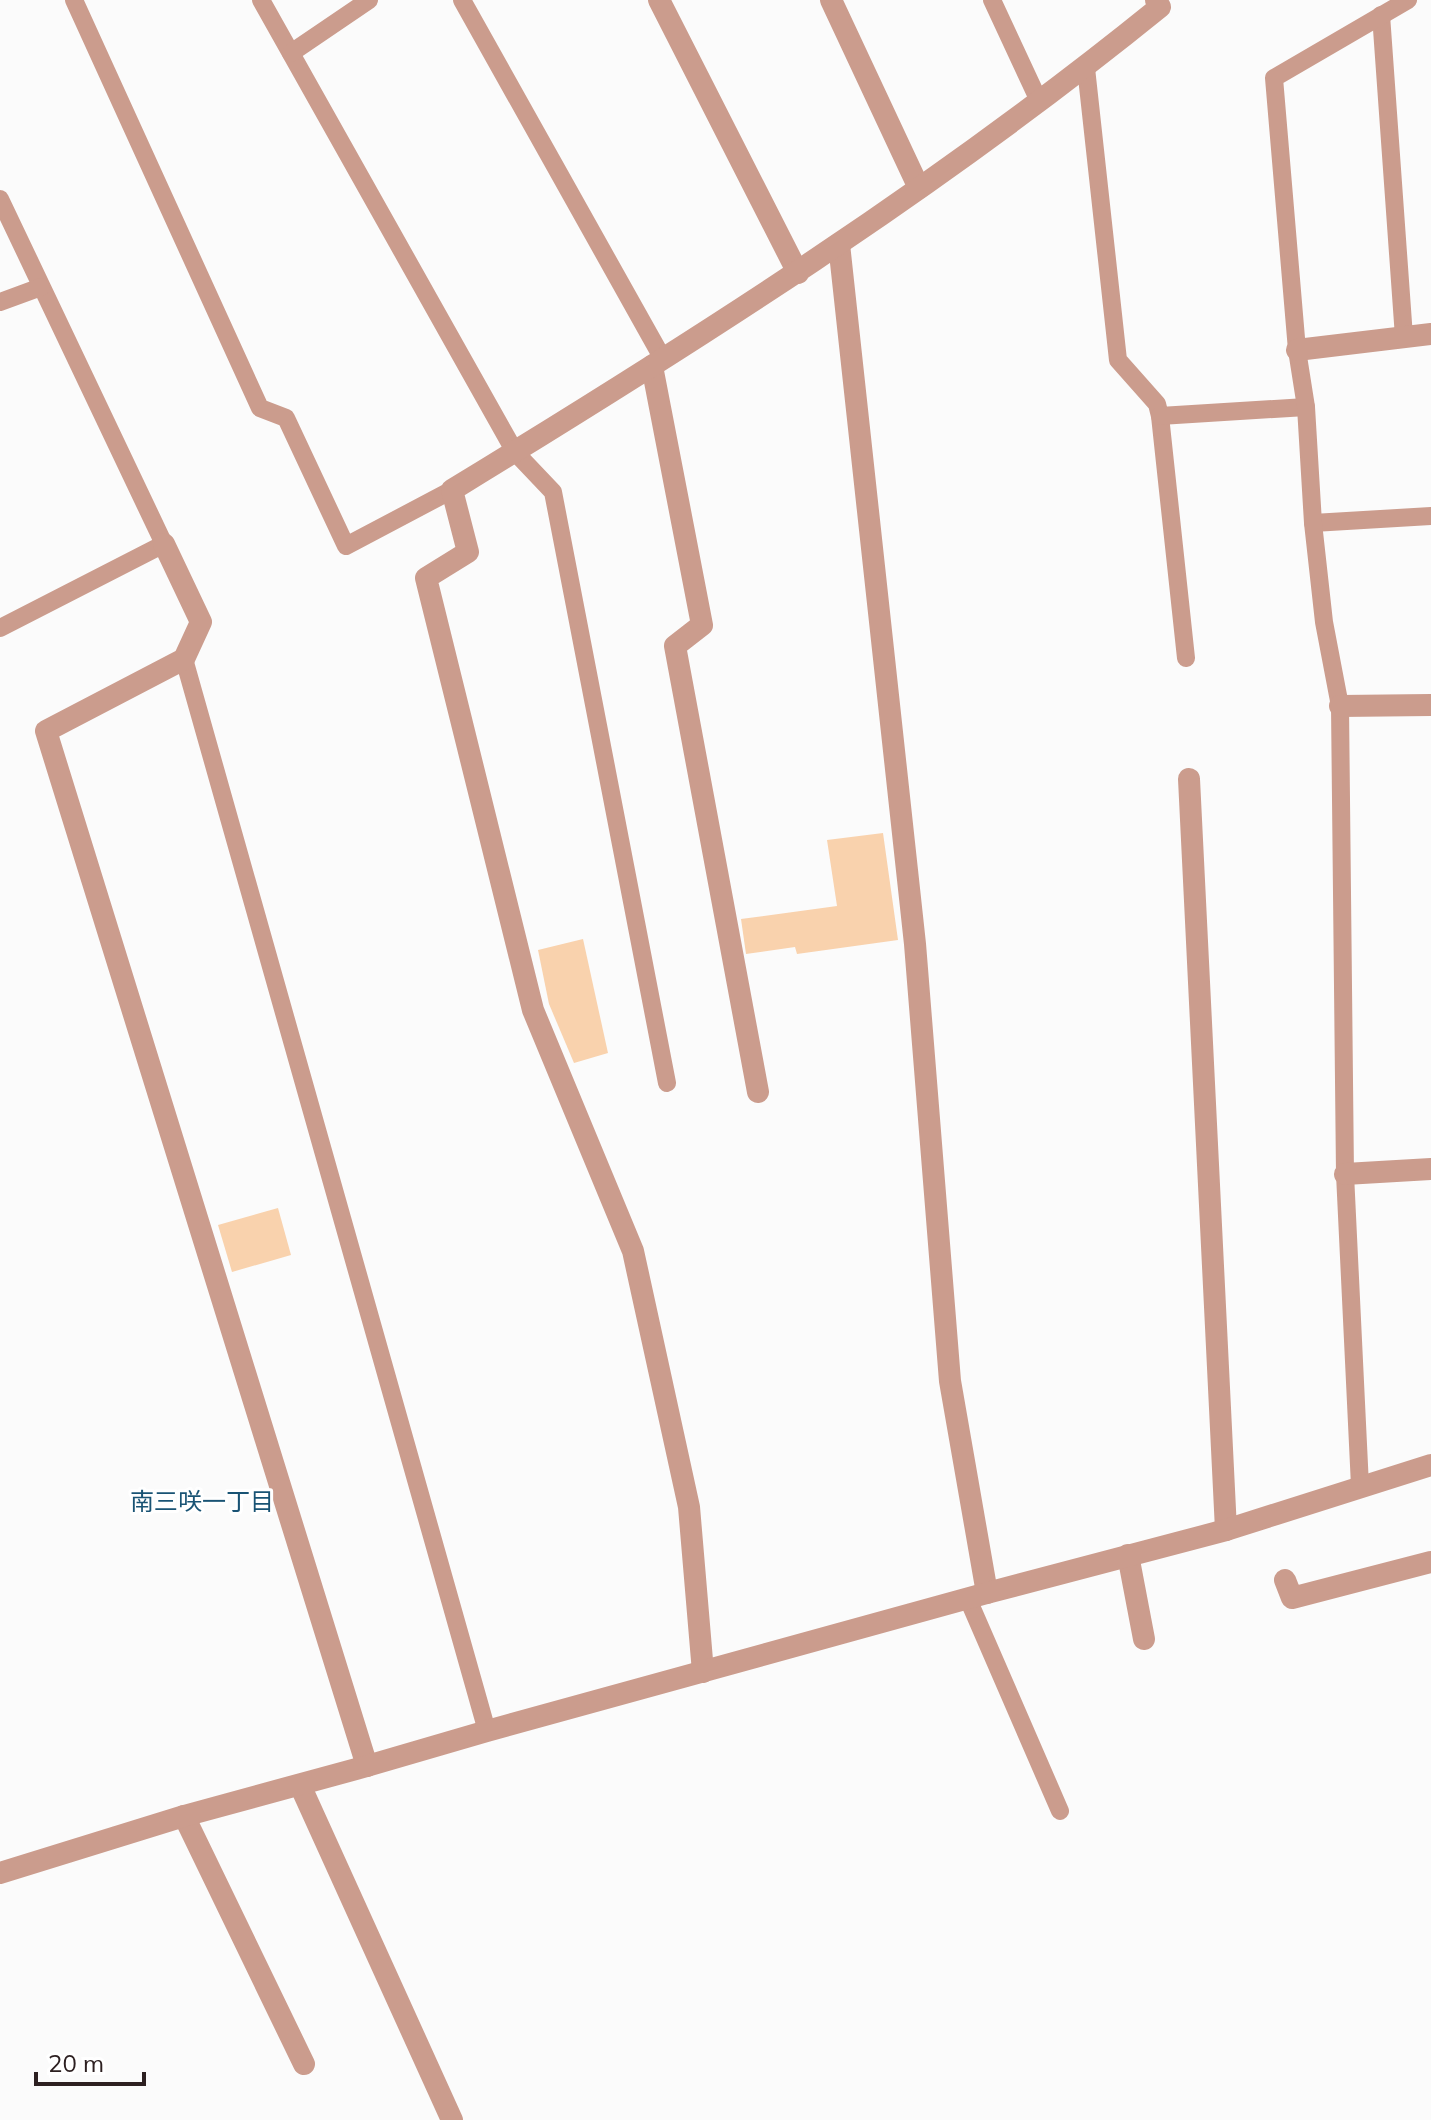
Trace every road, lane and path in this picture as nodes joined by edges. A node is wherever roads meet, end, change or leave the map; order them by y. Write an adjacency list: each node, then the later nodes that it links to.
1 (74, 0): 27 (lane)
2 (261, 0): 11 (lane)
3 (369, 0): 11 (lane)
4 (462, 0): 23 (lane)
5 (659, 0): 17 (street)
6 (831, 0): 14 (street)
7 (992, 0): 13 (lane)
8 (1408, 0): 10 (lane)
9 (1164, 2): 12 (street)
10 (1381, 15): 21 (lane); 22 (lane)
11 (291, 53): 26 (lane)
12 (1086, 68): 13 (street); 25 (lane)
13 (1039, 101): 14 (street)
14 (919, 188): 16 (street)
15 (0, 199): 18 (lane)
16 (839, 244): 17 (street); 47 (street)
17 (798, 273): 23 (street)
18 (41, 287): 19 (lane); 30 (lane)
19 (0, 302)
20 (1431, 334): 21 (street)
21 (1404, 337): 22 (street)
22 (1297, 350): 24 (lane)
23 (657, 363): 26 (street); 38 (street)
24 (1306, 407): 25 (lane); 29 (lane)
25 (1160, 416): 32 (lane)
26 (515, 452): 27 (street); 37 (lane)
27 (452, 490): 49 (street)
28 (1431, 516): 29 (lane)
29 (1313, 523): 35 (lane)
30 (164, 544): 31 (lane); 33 (street)
31 (0, 628)
32 (1186, 658)
33 (184, 659): 50 (lane); 51 (street)
34 (1431, 705): 35 (street)
35 (1340, 706): 40 (lane)
36 (1189, 779): 43 (street)
37 (667, 1083)
38 (758, 1092)
39 (1431, 1169): 40 (street)
40 (1345, 1174): 42 (lane)
41 (1431, 1465): 42 (street)
42 (1360, 1486): 43 (street)
43 (1226, 1530): 44 (street)
44 (1128, 1555): 47 (street); 48 (street)
45 (1431, 1562): 46 (street)
46 (1285, 1580)
47 (977, 1596): 49 (street); 53 (lane)
48 (1144, 1639)
49 (703, 1672): 50 (street)
50 (487, 1731): 51 (street)
51 (367, 1766): 52 (street)
52 (300, 1785): 54 (street); 57 (street)
53 (1060, 1811)
54 (184, 1816): 55 (street); 56 (street)
55 (0, 1873)
56 (304, 2064)
57 (452, 2120)

